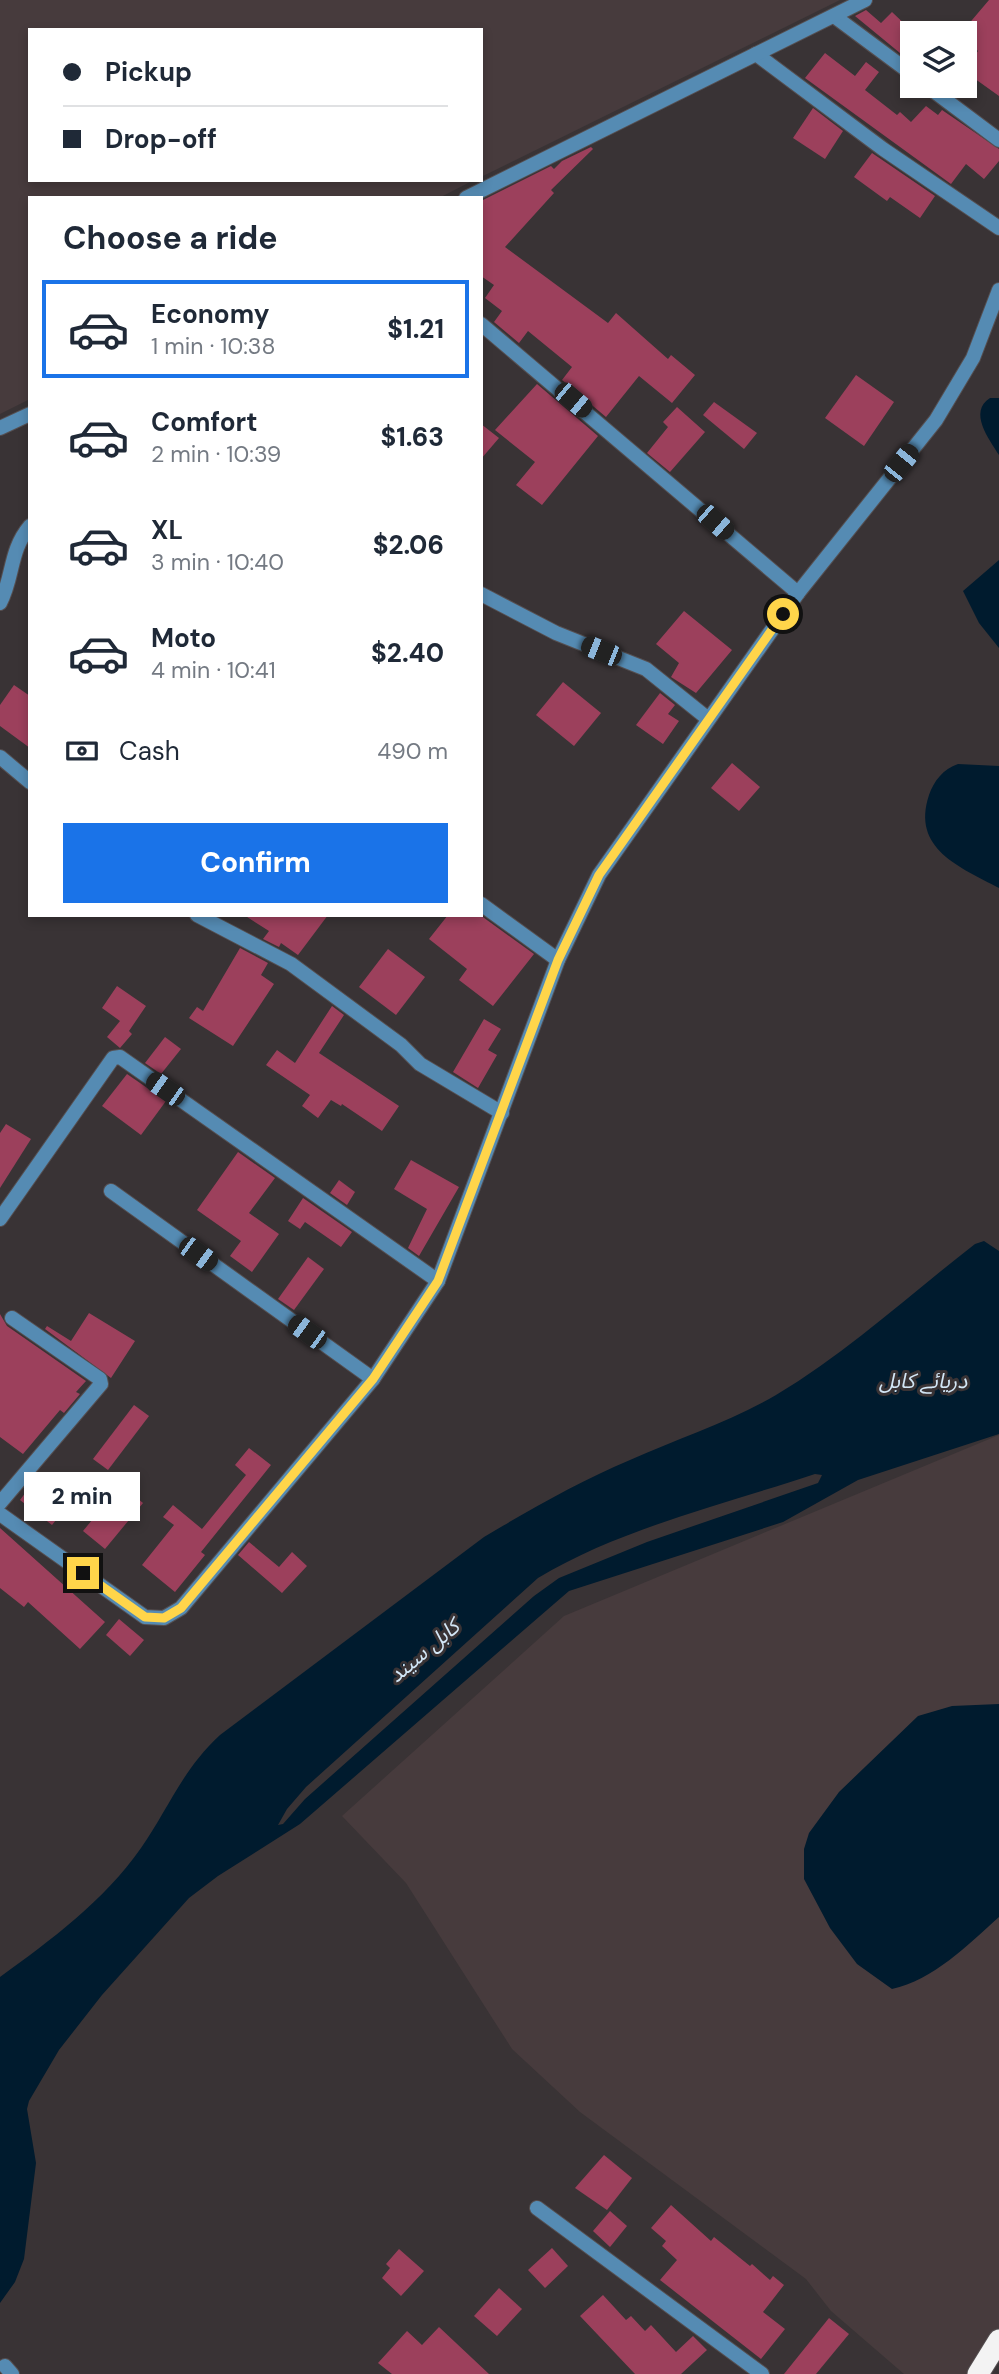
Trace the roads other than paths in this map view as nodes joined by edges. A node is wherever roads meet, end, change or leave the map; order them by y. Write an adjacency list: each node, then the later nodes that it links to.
1 (865, 0): 2 (street)
2 (834, 16): 3 (street); 4 (street)
3 (756, 54): 7 (street); 8 (street)
4 (900, 65)
5 (943, 98): 6 (street)
6 (999, 140)
7 (470, 196)
8 (999, 228)
9 (999, 290): 14 (street)
10 (483, 326): 14 (street)
11 (28, 415): 12 (street)
12 (0, 428)
13 (28, 529): 16 (street)
14 (798, 593): 17 (street)
15 (483, 595): 17 (street)
16 (0, 603)
17 (707, 718): 22 (street)
18 (0, 757): 19 (street)
19 (28, 780)
20 (483, 905): 22 (street)
21 (201, 917): 23 (street)
22 (558, 960): 23 (street)
23 (502, 1113): 26 (street)
24 (111, 1191): 28 (street)
25 (0, 1219): 26 (street)
26 (438, 1281): 28 (street)
27 (12, 1318): 29 (street)
28 (373, 1379): 30 (street)
29 (0, 1503)
30 (0, 1514)
31 (537, 2208): 33 (street)
32 (999, 2340): 34 (highway)
33 (762, 2374)
34 (978, 2374)

